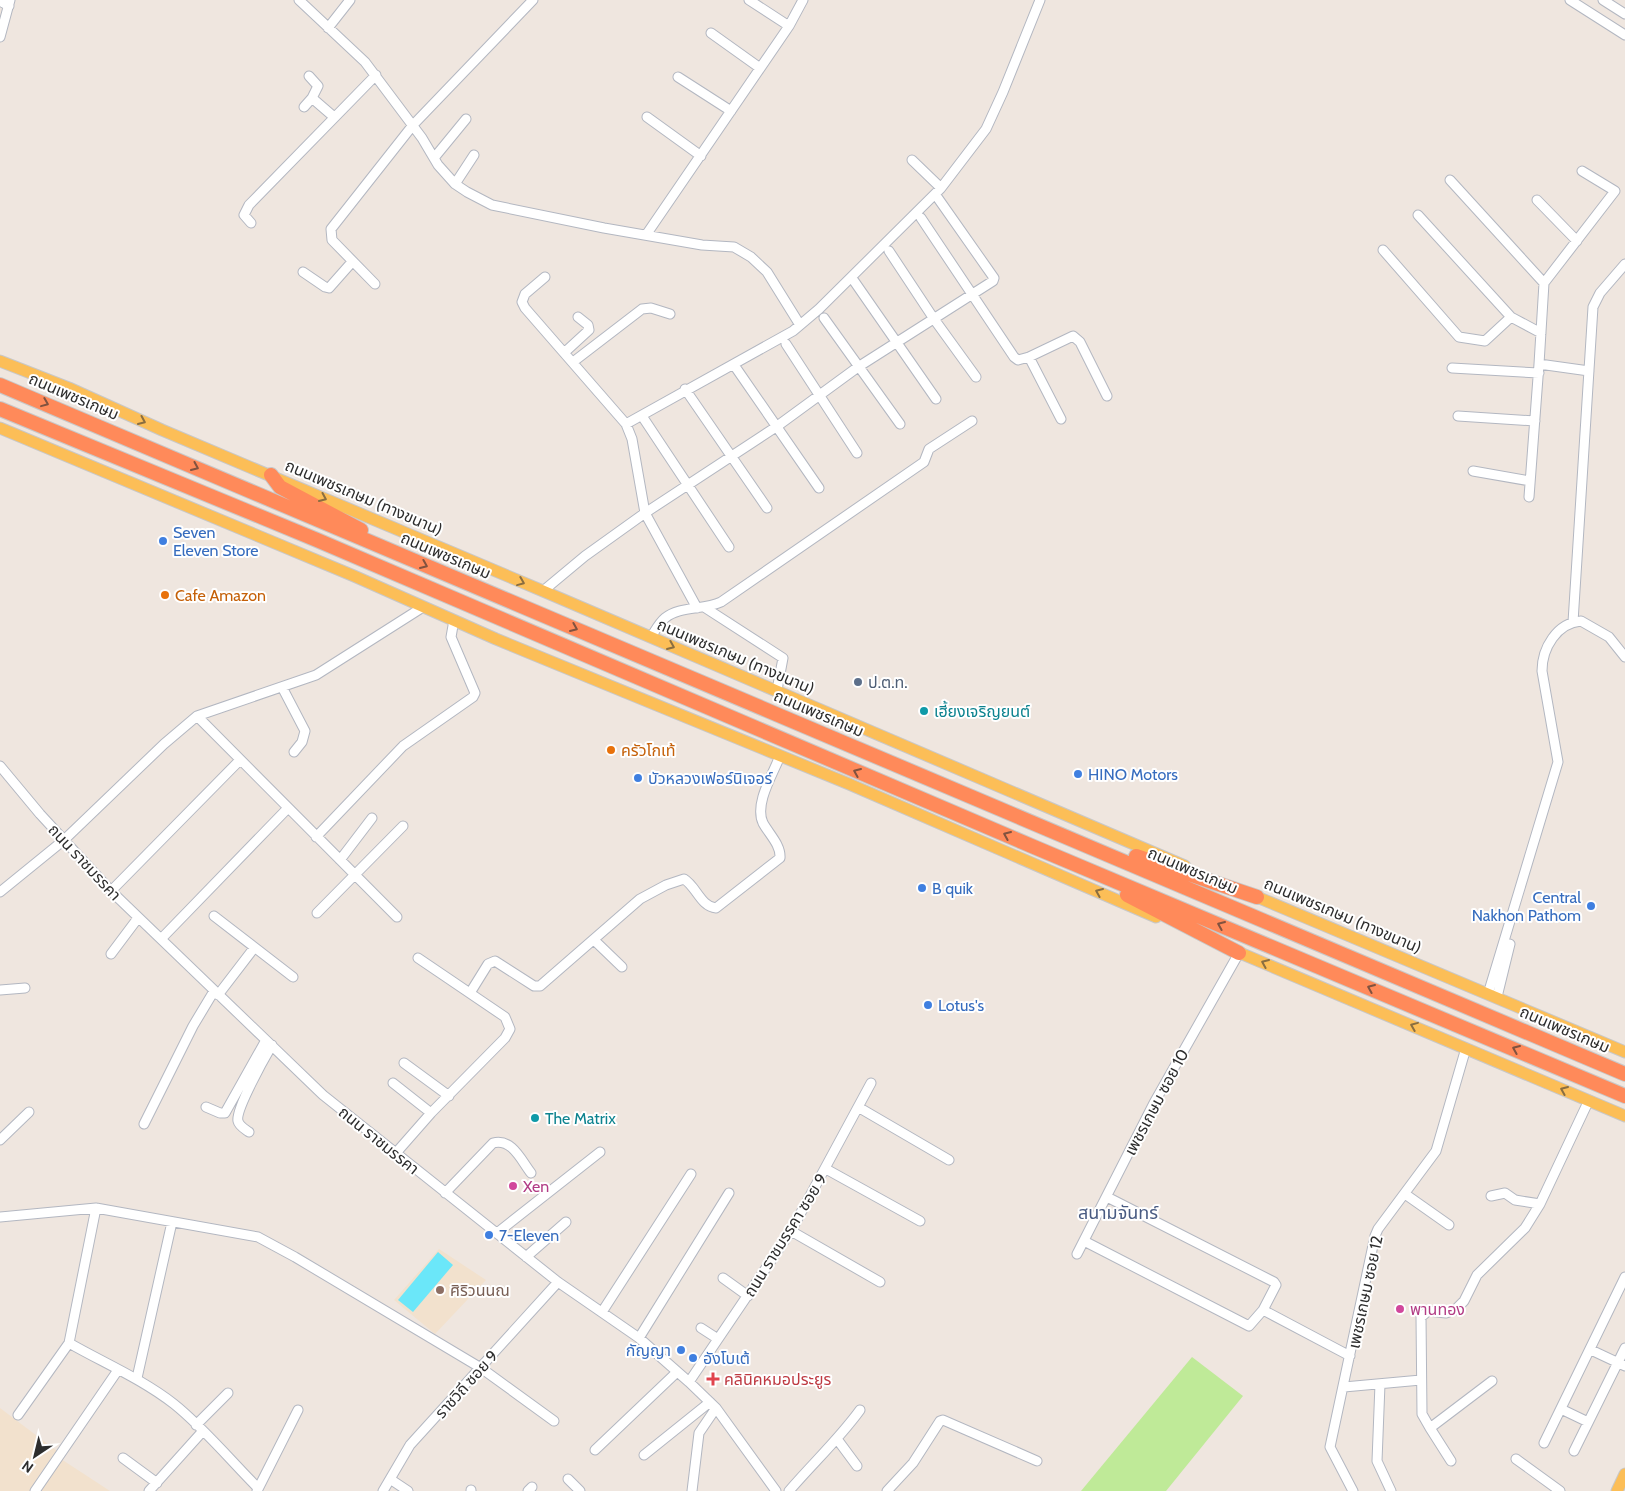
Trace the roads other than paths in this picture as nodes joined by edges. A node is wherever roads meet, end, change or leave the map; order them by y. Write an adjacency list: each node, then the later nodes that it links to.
1 (299, 0): 14 (street)
2 (350, 0): 14 (street)
3 (533, 0): 28 (street)
4 (749, 0): 13 (street)
5 (803, 0): 13 (street)
6 (1040, 0): 36 (street)
7 (1570, 0): 16 (street)
8 (1603, 0): 11 (street)
9 (0, 1): 10 (street)
10 (10, 3): 17 (street)
11 (1619, 4): 12 (street)
12 (1625, 14)
13 (789, 26): 18 (street)
14 (328, 28): 19 (street)
15 (711, 33): 18 (street)
16 (1625, 35)
17 (0, 37)
18 (760, 68): 24 (street)
19 (376, 75): 25 (street); 28 (street)
20 (309, 76): 22 (street)
21 (678, 77): 24 (street)
22 (312, 98): 23 (street); 25 (street)
23 (304, 107)
24 (731, 112): 30 (street)
25 (334, 117): 40 (street)
26 (647, 118): 30 (street)
27 (466, 119): 31 (street)
28 (413, 125): 31 (street); 45 (street)
29 (474, 155): 35 (street)
30 (701, 156): 41 (street)
31 (434, 158): 35 (street)
32 (912, 160): 36 (street)
33 (1582, 171): 42 (street)
34 (1450, 180): 50 (street)
35 (455, 184): 41 (street)
36 (938, 191): 52 (street); 58 (street)
37 (1537, 200): 42 (street)
38 (1418, 216): 55 (street)
39 (921, 218): 52 (street)
40 (251, 223)
41 (646, 236): 58 (street)
42 (1576, 241): 50 (street)
43 (1383, 250): 55 (street)
44 (890, 251): 57 (street)
45 (352, 262): 47 (street); 51 (street)
46 (1625, 264): 70 (street)
47 (304, 272)
48 (544, 277): 62 (street)
49 (854, 281): 61 (street)
50 (1544, 283): 59 (street)
51 (375, 284)
52 (971, 293): 57 (street); 63 (street)
53 (670, 314): 65 (street)
54 (578, 317): 62 (street)
55 (1511, 317): 59 (street)
56 (824, 318): 67 (street)
57 (934, 319): 61 (street); 71 (street)
58 (800, 325): 66 (street)
59 (1541, 333): 69 (street)
60 (786, 344): 74 (street)
61 (897, 344): 67 (street); 76 (street)
62 (565, 352): 65 (street)
63 (1029, 358): 75 (street); 80 (street)
64 (0, 361): 90 (main road, ถนนเพชรเกษม (ทางขนาน), one-way to 90)
65 (573, 362): 83 (street)
66 (734, 365): 73 (street); 85 (street)
67 (858, 367): 74 (street); 84 (street)
68 (1452, 368): 69 (street)
69 (1539, 368): 70 (street); 82 (street)
70 (1588, 371): 103 (street)
71 (976, 377)
72 (0, 384): 98 (highway, ถนนเพชรเกษม, one-way to 98)
73 (685, 390): 78 (street); 88 (street)
74 (819, 396): 85 (street); 87 (street)
75 (1106, 396)
76 (936, 399)
77 (0, 408): 119 (highway, one-way to 77)
78 (642, 416): 83 (street); 92 (street)
79 (1458, 416): 82 (street)
80 (1061, 419)
81 (972, 421): 101 (street)
82 (1535, 422): 91 (street)
83 (626, 424): 96 (street)
84 (900, 424)
85 (776, 427): 88 (street); 93 (street)
86 (0, 428): 100 (main road)
87 (857, 453)
88 (730, 455): 92 (street); 95 (street)
89 (1473, 471): 91 (street)
90 (271, 475): 98 (highway); 99 (main road, ถนนเพชรเกษม (ทางขนาน), one-way to 99)
91 (1530, 481): 94 (street)
92 (688, 485): 96 (street); 97 (street)
93 (819, 488)
94 (1529, 497)
95 (767, 508)
96 (645, 513): 99 (street); 101 (street)
97 (729, 547)
98 (392, 551): 115 (highway, ถนนเพชรเกษม, one-way to 115)
99 (543, 591): 104 (main road, ถนนเพชรเกษม (ทางขนาน))
100 (423, 607): 102 (main road); 106 (street)
101 (701, 608): 104 (street); 107 (street)
102 (454, 620): 110 (main road); 117 (street)
103 (1573, 622): 105 (street); 141 (street)
104 (650, 637): 107 (main road, ถนนเพชรเกษม (ทางขนาน), one-way to 107)
105 (1625, 657)
106 (282, 687): 108 (street); 109 (street)
107 (777, 690): 124 (main road, ถนนเพชรเกษม (ทางขนาน))
108 (196, 716): 111 (street); 118 (street)
109 (294, 752)
110 (780, 756): 130 (street); 132 (main road, one-way to 110)
111 (240, 760): 113 (street); 122 (street)
112 (0, 766): 118 (street, ถนน ราชมรรคา)
113 (288, 808): 117 (street); 129 (street)
114 (372, 818): 120 (street)
115 (1042, 825): 124 (highway); 146 (highway, ถนนเพชรเกษม)
116 (402, 826): 121 (street)
117 (316, 837): 120 (street)
118 (64, 840): 122 (street, ถนน ราชมรรคา); 123 (street)
119 (1034, 847): 132 (highway); 150 (highway, one-way to 119)
120 (340, 860): 121 (street)
121 (355, 876): 125 (street); 127 (street)
122 (111, 891): 128 (street, ถนน ราชมรรคา)
123 (0, 892)
124 (1258, 897): 141 (main road, ถนนเพชรเกษม (ทางขนาน))
125 (317, 913)
126 (214, 916): 131 (street)
127 (398, 917)
128 (138, 918): 129 (street, ถนน ราชมรรคา); 133 (street)
129 (161, 939): 139 (street, ถนน ราชมรรคา)
130 (594, 940): 135 (street); 140 (street)
131 (254, 948): 136 (street); 139 (street)
132 (1239, 953): 143 (main road, one-way to 132); 170 (street, เพชรเกษม ซอย 10)
133 (111, 954)
134 (418, 958): 140 (street)
135 (622, 967)
136 (293, 977)
137 (25, 988): 138 (street)
138 (0, 990)
139 (216, 993): 142 (street, ถนน ราชมรรคา); 157 (street)
140 (470, 993): 149 (street)
141 (1493, 996): 144 (main road, ถนนเพชรเกษม (ทางขนาน))
142 (269, 1042): 152 (street); 158 (street); 161 (street, ถนน ราชมรรคา)
143 (1466, 1048): 151 (main road, one-way to 143); 168 (street, เพชรเกษม ซอย 12)
144 (1625, 1052)
145 (404, 1063): 149 (street)
146 (1625, 1074)
147 (871, 1083): 153 (street, ถนน ราชมรรคา ซอย 9)
148 (393, 1084): 155 (street)
149 (449, 1096): 155 (street)
150 (1625, 1096)
151 (1589, 1100): 156 (main road); 171 (street)
152 (206, 1107)
153 (858, 1108): 162 (street); 163 (street, ถนน ราชมรรคา ซอย 9)
154 (29, 1112): 159 (street)
155 (431, 1113): 161 (street)
156 (1623, 1115)
157 (144, 1124)
158 (249, 1132)
159 (0, 1140)
160 (600, 1152): 179 (street)
161 (395, 1154): 166 (street, ถนน ราชมรรคา)
162 (949, 1160)
163 (826, 1169): 174 (street); 178 (street, ถนน ราชมรรคา ซอย 9)
164 (531, 1173): 166 (street)
165 (691, 1174): 189 (street)
166 (445, 1192): 179 (street, ถนน ราชมรรคา)
167 (729, 1193): 191 (street)
168 (1404, 1194): 177 (street); 196 (street, เพชรเกษม ซอย 12)
169 (1491, 1196): 171 (street)
170 (1107, 1197): 180 (street, เพชรเกษม ซอย 10); 188 (street)
171 (1540, 1204): 202 (street)
172 (96, 1208): 173 (street); 175 (street); 193 (street)
173 (0, 1217)
174 (920, 1221)
175 (172, 1222): 198 (street); 201 (street)
176 (566, 1222): 182 (street)
177 (1449, 1225)
178 (791, 1231): 186 (street); 187 (street, ถนน ราชมรรคา ซอย 9)
179 (497, 1233): 182 (street, ถนน ราชมรรคา)
180 (1084, 1241): 181 (street, เพชรเกษม ซอย 10); 188 (street)
181 (1077, 1254)
182 (526, 1257): 185 (street, ถนน ราชมรรคา)
183 (1625, 1277): 195 (street)
184 (723, 1278): 187 (street)
185 (558, 1282): 189 (street, ถนน ราชมรรคา); 198 (street, ราชวิถี ซอย 9)
186 (880, 1282)
187 (748, 1296): 192 (street, ถนน ราชมรรคา ซอย 9)
188 (1263, 1310): 196 (street)
189 (602, 1312): 191 (street, ถนน ราชมรรคา)
190 (701, 1328): 192 (street)
191 (639, 1338): 200 (street, ถนน ราชมรรคา)
192 (718, 1339): 204 (street, ถนน ราชมรรคา ซอย 9)
193 (68, 1343): 199 (street); 212 (street)
194 (1625, 1348): 197 (street)
195 (1591, 1350): 197 (street); 209 (street)
196 (1350, 1356): 206 (street, เพชรเกษม ซอย 12)
197 (1621, 1364): 214 (street)
198 (481, 1368): 213 (street); 228 (street, ราชวิถี ซอย 9)
199 (118, 1370): 201 (street); 232 (street)
200 (677, 1372): 204 (street, ถนน ราชมรรคา); 219 (street)
201 (137, 1378): 215 (street)
202 (1421, 1380): 205 (street); 216 (street)
203 (1492, 1381): 216 (street)
204 (689, 1382): 208 (street, ถนน ราชมรรคา)
205 (1380, 1384): 206 (street); 241 (street)
206 (1344, 1387): 240 (street, เพชรเกษม ซอย 12)
207 (228, 1393): 215 (street)
208 (713, 1405): 221 (street); 236 (street); 237 (street, ถนน ราชมรรคา)
209 (1561, 1409): 214 (street); 218 (street)
210 (298, 1410): 231 (street)
211 (860, 1410): 217 (street)
212 (18, 1415)
213 (554, 1421)
214 (1588, 1422): 220 (street)
215 (199, 1428): 230 (street); 231 (street)
216 (1430, 1428): 225 (street)
217 (837, 1440): 226 (street); 238 (street)
218 (1544, 1443)
219 (595, 1450)
220 (1574, 1451)
221 (644, 1454)
222 (123, 1458): 230 (street)
223 (1516, 1459): 242 (street)
224 (1037, 1461): 239 (street)
225 (1451, 1461)
226 (857, 1466)
227 (1625, 1474): 243 (main road)
228 (390, 1479): 233 (street, ราชวิถี ซอย 9); 234 (street)
229 (568, 1479): 235 (street)
230 (153, 1488)
231 (257, 1490)
232 (35, 1491)
233 (383, 1491)
234 (408, 1491)
235 (580, 1491)
236 (692, 1491)
237 (776, 1491)
238 (789, 1491)
239 (887, 1491)
240 (1354, 1491)
241 (1391, 1491)
242 (1560, 1491)
243 (1617, 1491)

